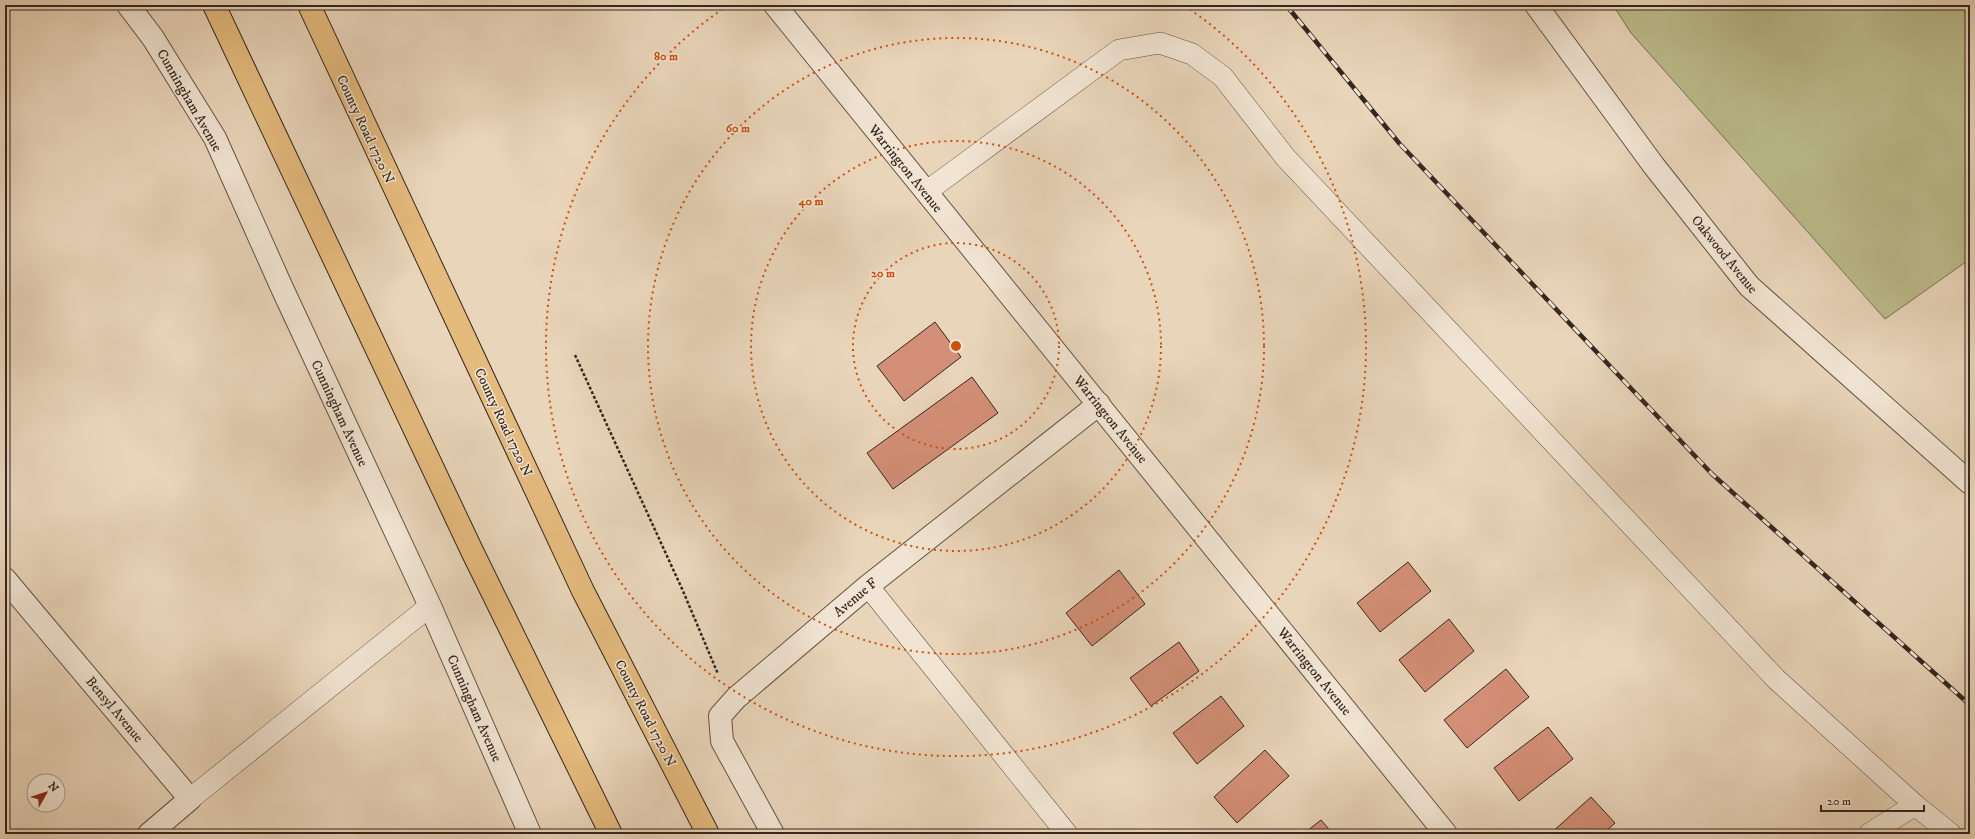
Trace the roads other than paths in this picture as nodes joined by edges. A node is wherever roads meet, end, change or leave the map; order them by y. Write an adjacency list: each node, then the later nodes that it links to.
1 (128, 5): 11 (street, Cunningham Avenue)
2 (214, 5): 16 (main road)
3 (309, 5): 17 (main road, County Road 1720 N)
4 (775, 5): 6 (street, Warrington Avenue)
5 (1536, 5): 8 (street, Oakwood Avenue)
6 (926, 192): 7 (street, Warrington Avenue); 13 (lane)
7 (1099, 404): 10 (street, Avenue F); 20 (street, Warrington Avenue)
8 (1970, 483)
9 (5, 579): 12 (street, Bensyl Avenue)
10 (868, 586): 18 (street, Avenue F); 19 (lane)
11 (430, 606): 12 (lane); 15 (street, Cunningham Avenue)
12 (190, 799): 14 (street)
13 (1915, 805): 21 (lane); 22 (lane)
14 (149, 834)
15 (530, 834)
16 (611, 834)
17 (708, 834)
18 (773, 834)
19 (1067, 834)
20 (1446, 834)
21 (1869, 834)
22 (1951, 834)

